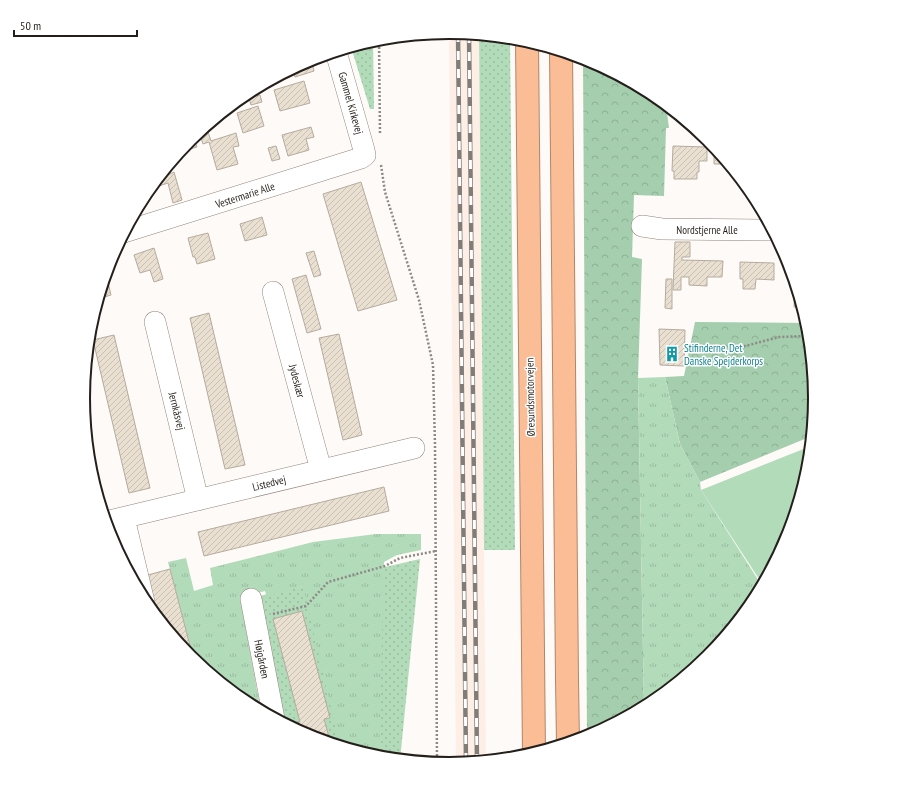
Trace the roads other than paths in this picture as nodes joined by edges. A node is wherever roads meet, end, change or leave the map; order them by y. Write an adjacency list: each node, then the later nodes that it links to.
1 (527, 48): 18 (highway, Øresundsmotorvejen)
2 (337, 57): 4 (street, Gammel Kirkevej)
3 (561, 57): 17 (highway)
4 (372, 159): 6 (street, Vestermarie Alle)
5 (642, 226): 7 (street, Nordstjerne Alle)
6 (132, 229)
7 (766, 230)
8 (274, 292): 11 (street, Jydeskær)
9 (155, 322): 12 (street, Jernkåsvej)
10 (414, 448): 11 (street, Listedvej)
11 (321, 470): 12 (street, Listedvej)
12 (198, 500): 13 (street, Listedvej)
13 (114, 520): 14 (street, Listedvej)
14 (130, 563)
15 (253, 609): 16 (street, Højgården)
16 (273, 712)
17 (568, 738)
18 (534, 748)

